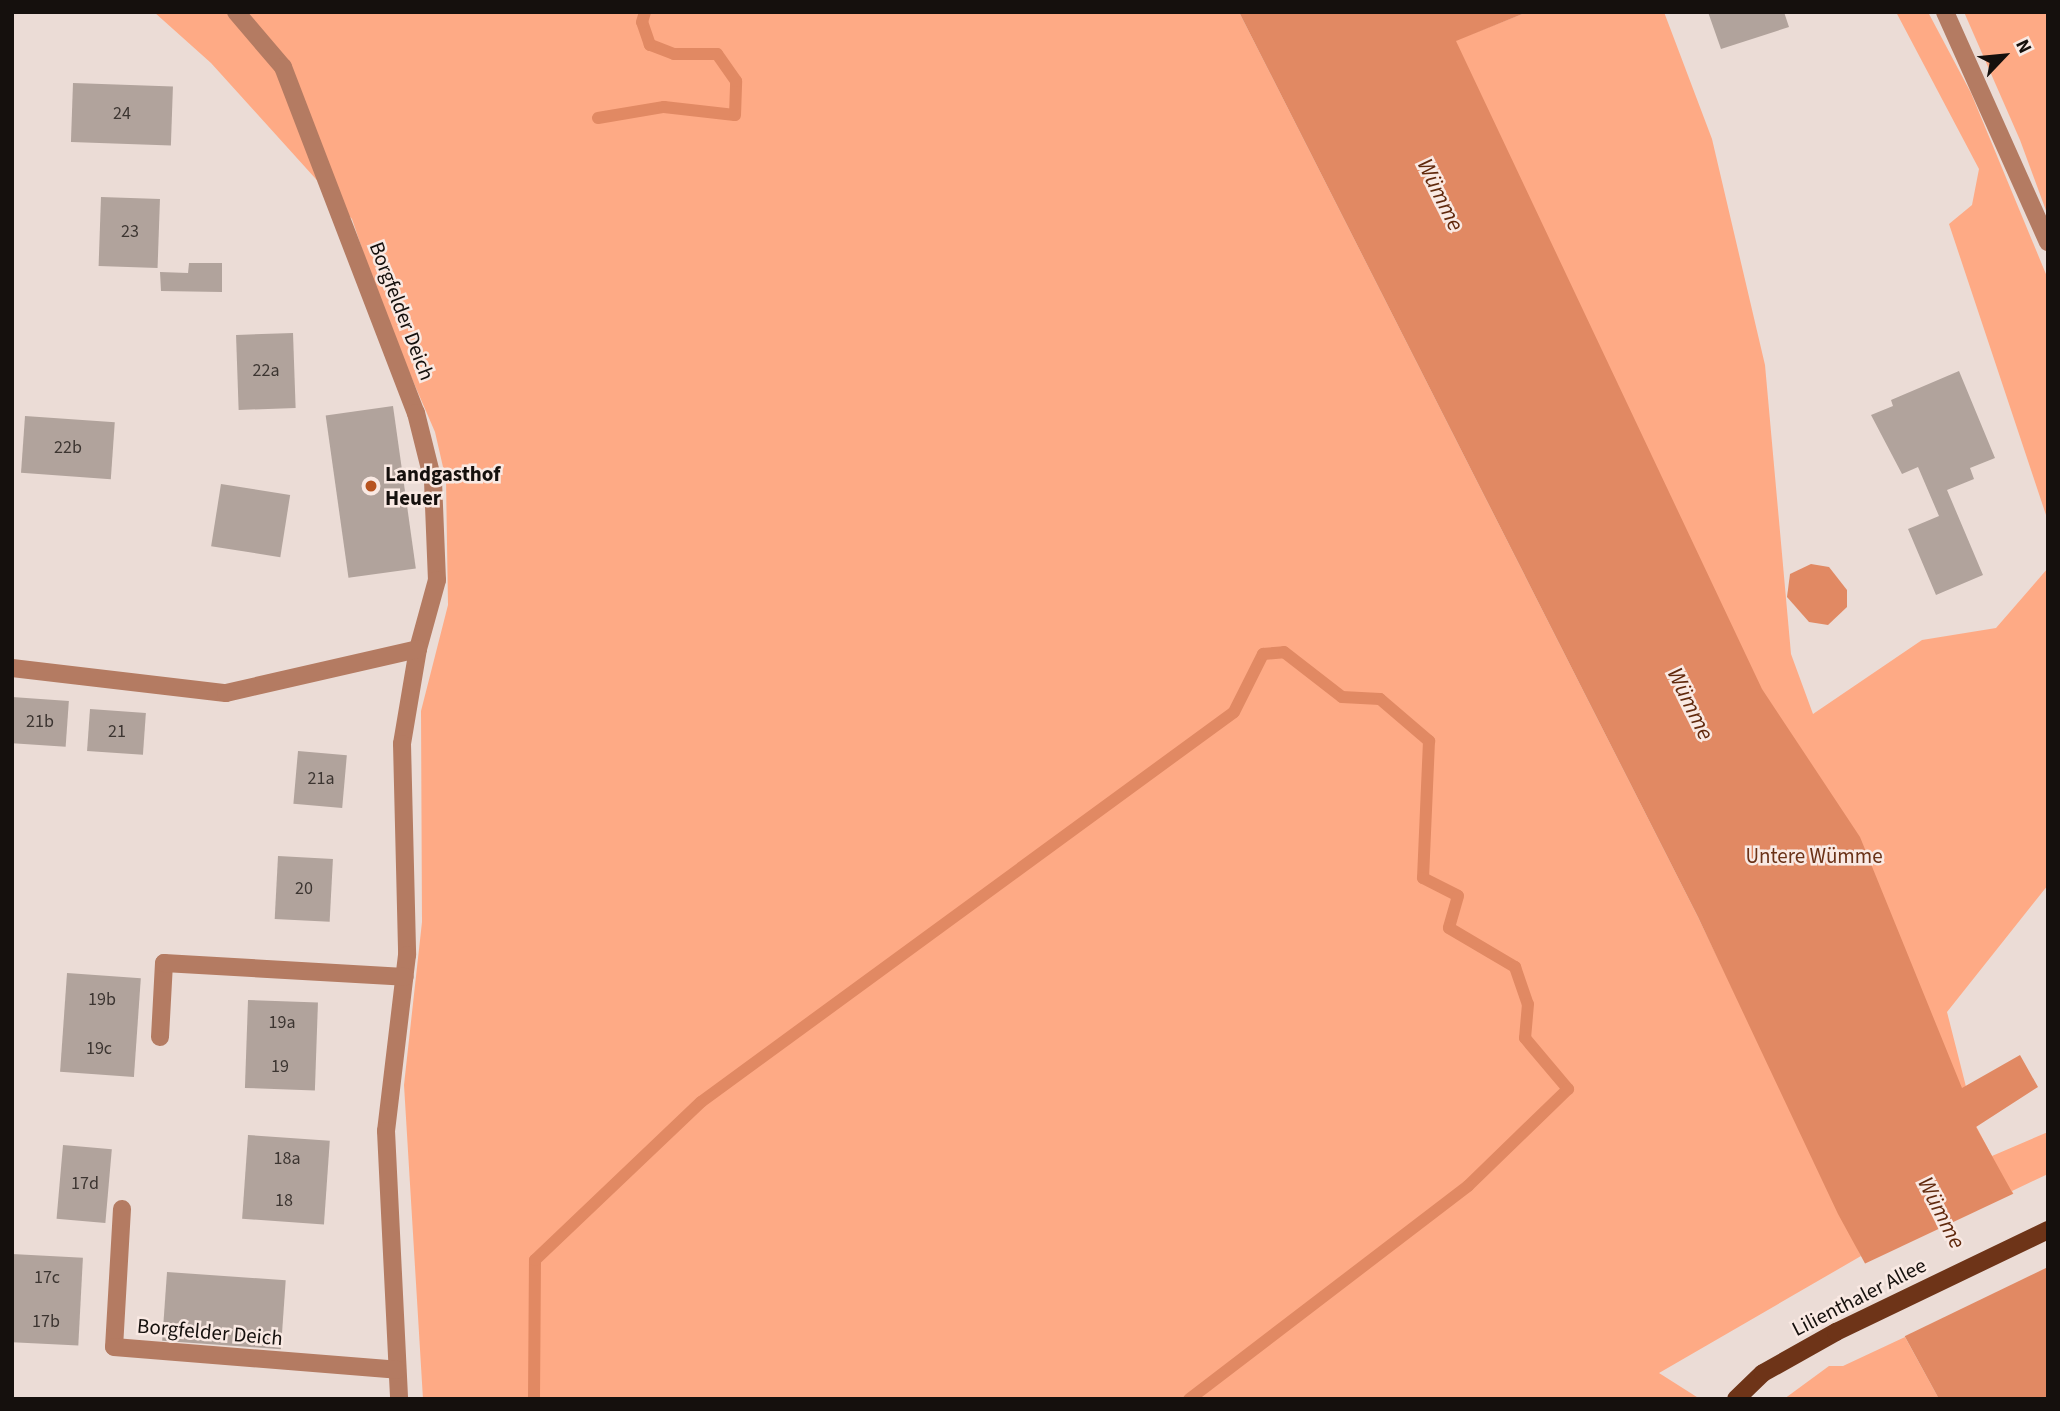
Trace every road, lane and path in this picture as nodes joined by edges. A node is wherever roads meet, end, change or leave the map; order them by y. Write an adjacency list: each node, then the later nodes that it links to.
1 (236, 12): 4 (street, Borgfelder Deich)
2 (1945, 12): 3 (street)
3 (2048, 242)
4 (418, 649): 5 (street); 6 (street, Borgfelder Deich)
5 (12, 668)
6 (405, 976): 7 (street); 10 (street, Borgfelder Deich)
7 (160, 1037)
8 (122, 1209): 10 (street, Borgfelder Deich)
9 (2048, 1230): 12 (main road, Lilienthaler Allee)
10 (397, 1370): 11 (street, Borgfelder Deich)
11 (399, 1399)
12 (1737, 1399)

